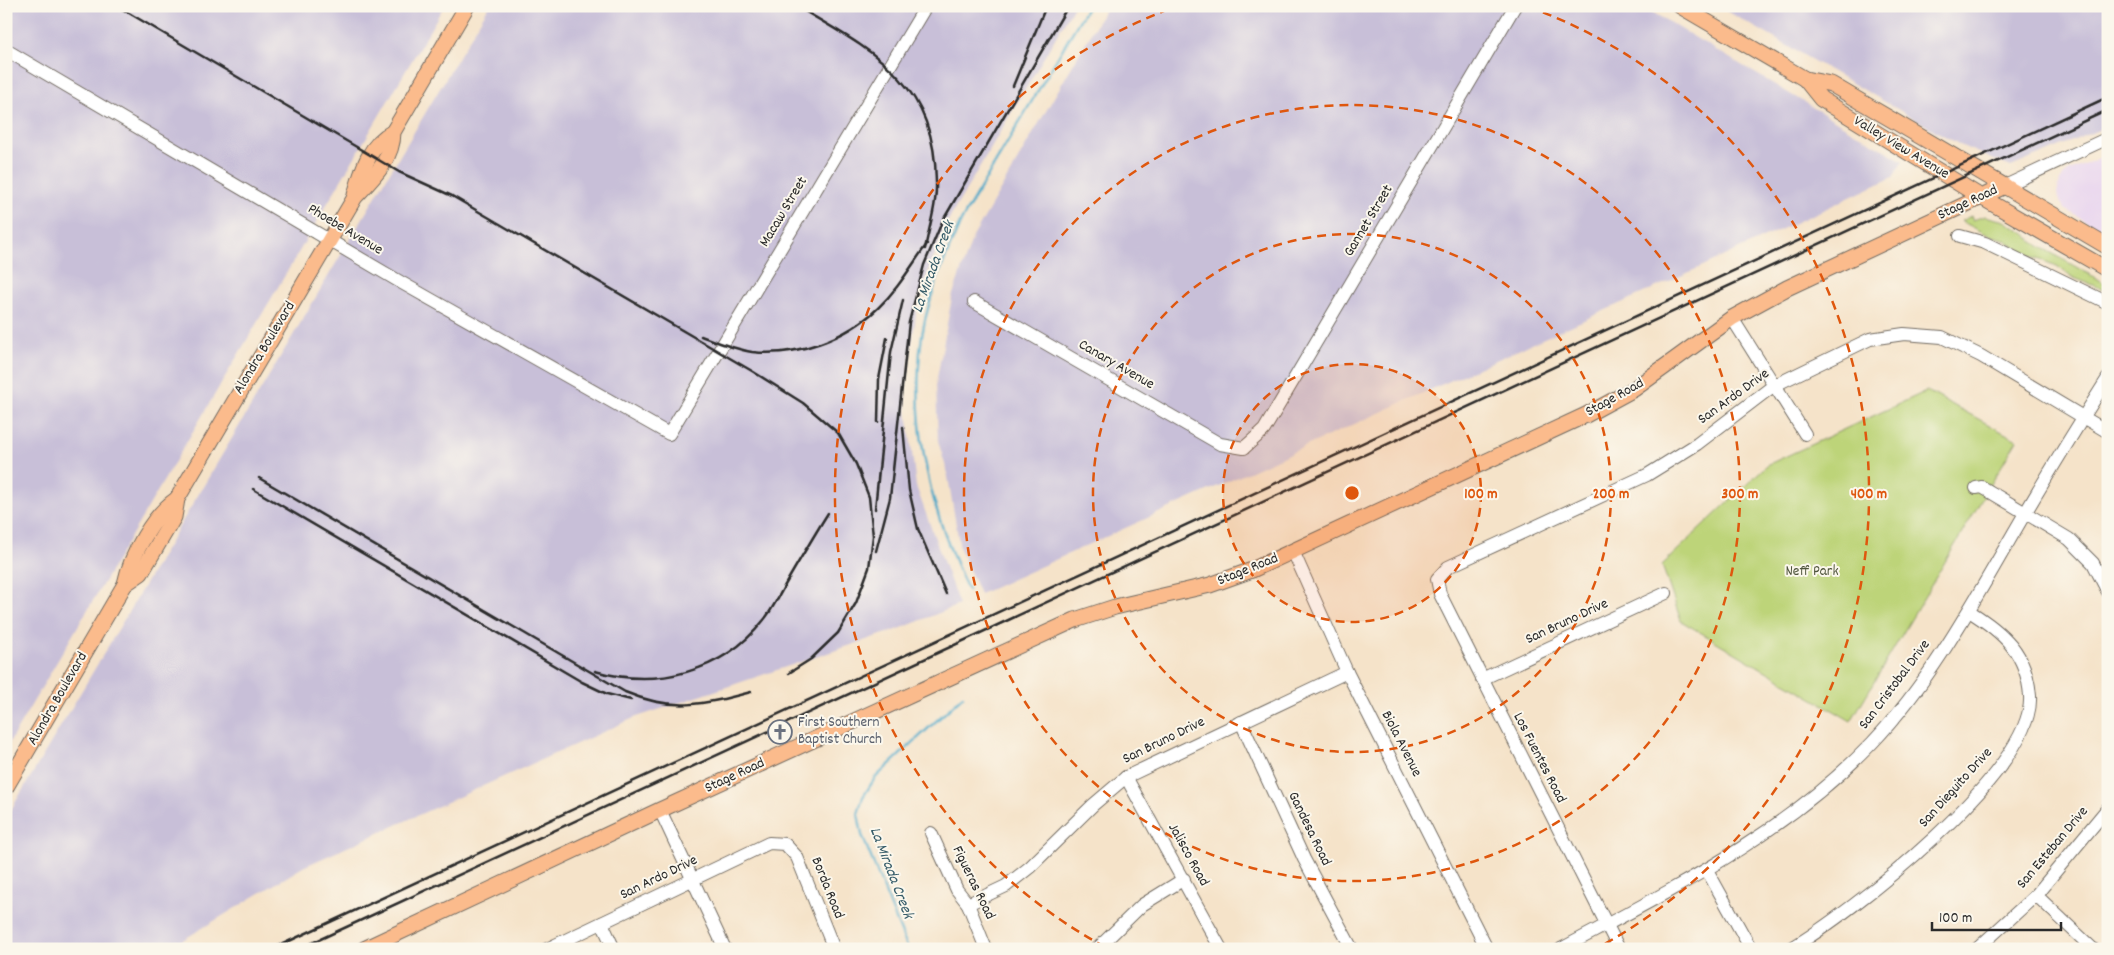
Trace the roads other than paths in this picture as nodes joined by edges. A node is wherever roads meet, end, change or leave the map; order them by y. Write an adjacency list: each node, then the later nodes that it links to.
1 (926, 6): 21 (street, Macaw Street)
2 (1515, 6): 23 (street, Gannet Street)
3 (1680, 6): 6 (main road, Valley View Avenue)
4 (463, 8): 11 (main road, Alondra Boulevard)
5 (6, 50): 11 (street, Phoebe Avenue)
6 (1805, 79): 8 (main road, Valley View Avenue); 9 (main road, Valley View Avenue)
7 (2108, 138): 8 (street, Stage Road)
8 (2005, 186): 9 (main road, Stage Road); 12 (main road, Valley View Avenue)
9 (1981, 197): 13 (main road, Valley View Avenue); 16 (main road, Stage Road)
10 (1960, 236): 15 (street)
11 (330, 239): 21 (street, Phoebe Avenue); 35 (main road, Alondra Boulevard)
12 (2108, 247)
13 (2108, 270)
14 (974, 302): 23 (street, Canary Avenue)
15 (2108, 303)
16 (1732, 318): 18 (street); 26 (main road, Stage Road)
17 (2108, 378): 19 (street, San Cristobal Drive)
18 (1773, 386): 19 (street, San Ardo Drive); 22 (street); 27 (street, San Ardo Drive)
19 (2084, 417): 20 (street, San Ardo Drive); 25 (street, San Cristobal Drive)
20 (2108, 432)
21 (669, 434)
22 (1805, 434)
23 (1244, 448)
24 (1976, 488): 25 (street)
25 (2025, 513): 28 (street); 30 (street, San Cristobal Drive)
26 (1293, 551): 31 (street, Biola Avenue); 37 (main road, Stage Road)
27 (1437, 579): 32 (street, Los Fuentes Road)
28 (2108, 592)
29 (1666, 593): 32 (street, San Bruno Drive)
30 (1968, 611): 40 (street, San Cristobal Drive); 60 (street, San Dieguito Drive)
31 (1347, 672): 33 (street, San Bruno Drive); 56 (street, Biola Avenue)
32 (1482, 679): 46 (street, Los Fuentes Road)
33 (1241, 722): 34 (street, San Bruno Drive); 55 (street, Gandesa Road)
34 (1126, 777): 41 (street, Jalisco Road); 44 (street, San Bruno Drive)
35 (6, 788)
36 (2108, 808): 43 (street, San Esteban Drive)
37 (660, 810): 42 (street); 47 (main road, Stage Road)
38 (931, 833): 44 (street, Figueras Road)
39 (785, 844): 42 (street, San Ardo Drive); 51 (street, Borda Road)
40 (1708, 870): 46 (street, San Cristobal Drive); 59 (street)
41 (1184, 878): 53 (street); 54 (street, Jalisco Road)
42 (693, 879): 45 (street, San Ardo Drive); 50 (street)
43 (2036, 895): 61 (street, San Esteban Drive); 62 (street)
44 (968, 904): 52 (street, Figueras Road)
45 (602, 923): 48 (street, San Ardo Drive); 49 (street)
46 (1606, 924): 57 (street, San Cristobal Drive); 58 (street, Los Fuentes Road)
47 (364, 949)
48 (547, 949)
49 (614, 949)
50 (725, 949)
51 (834, 949)
52 (986, 949)
53 (1097, 949)
54 (1221, 949)
55 (1352, 949)
56 (1486, 949)
57 (1561, 949)
58 (1619, 949)
59 (1751, 949)
60 (1790, 949)
61 (1977, 949)
62 (2092, 949)

